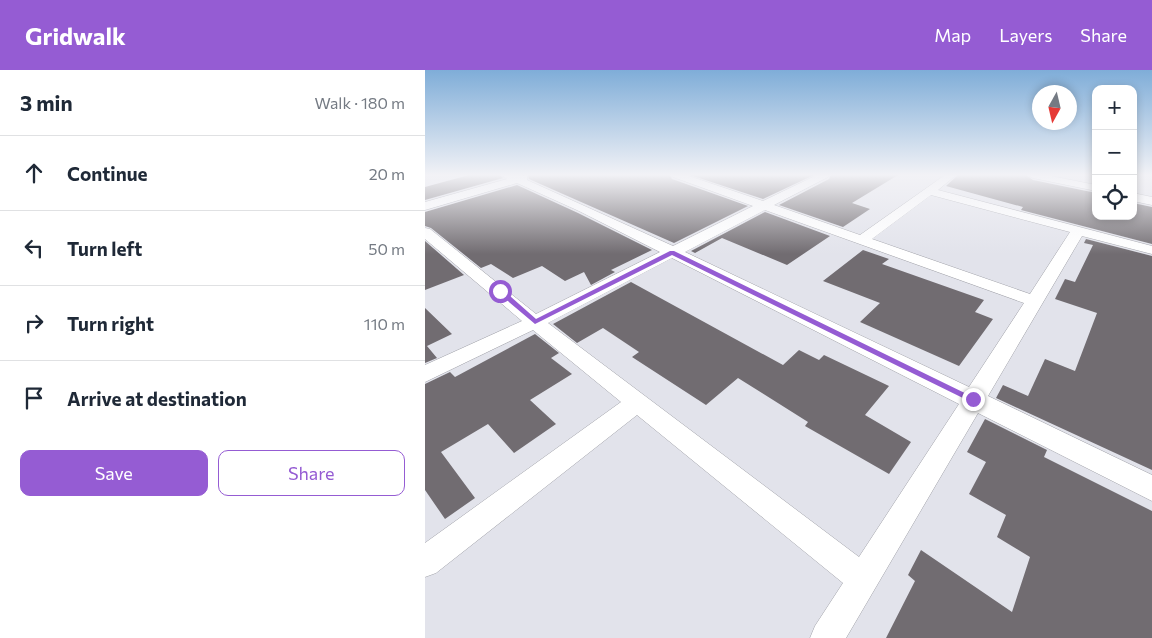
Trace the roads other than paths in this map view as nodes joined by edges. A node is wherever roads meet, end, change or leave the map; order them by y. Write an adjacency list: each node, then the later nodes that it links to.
1 (439, 202): 8 (street)
2 (570, 202): 13 (street)
3 (756, 202): 7 (street)
4 (772, 202): 7 (street)
5 (915, 202): 11 (street)
6 (969, 202): 9 (street)
7 (765, 205): 11 (street); 13 (street)
8 (425, 206)
9 (1078, 230): 12 (street); 14 (street)
10 (425, 232): 15 (street)
11 (863, 239): 14 (street)
12 (1152, 250)
13 (672, 252): 15 (street); 17 (street)
14 (1035, 301): 17 (street)
15 (535, 322): 16 (street); 18 (street)
16 (425, 374)
17 (973, 399): 19 (street); 21 (street)
18 (637, 402): 20 (street); 21 (street)
19 (1152, 488)
20 (425, 562)
21 (863, 579): 22 (street)
22 (827, 638)

